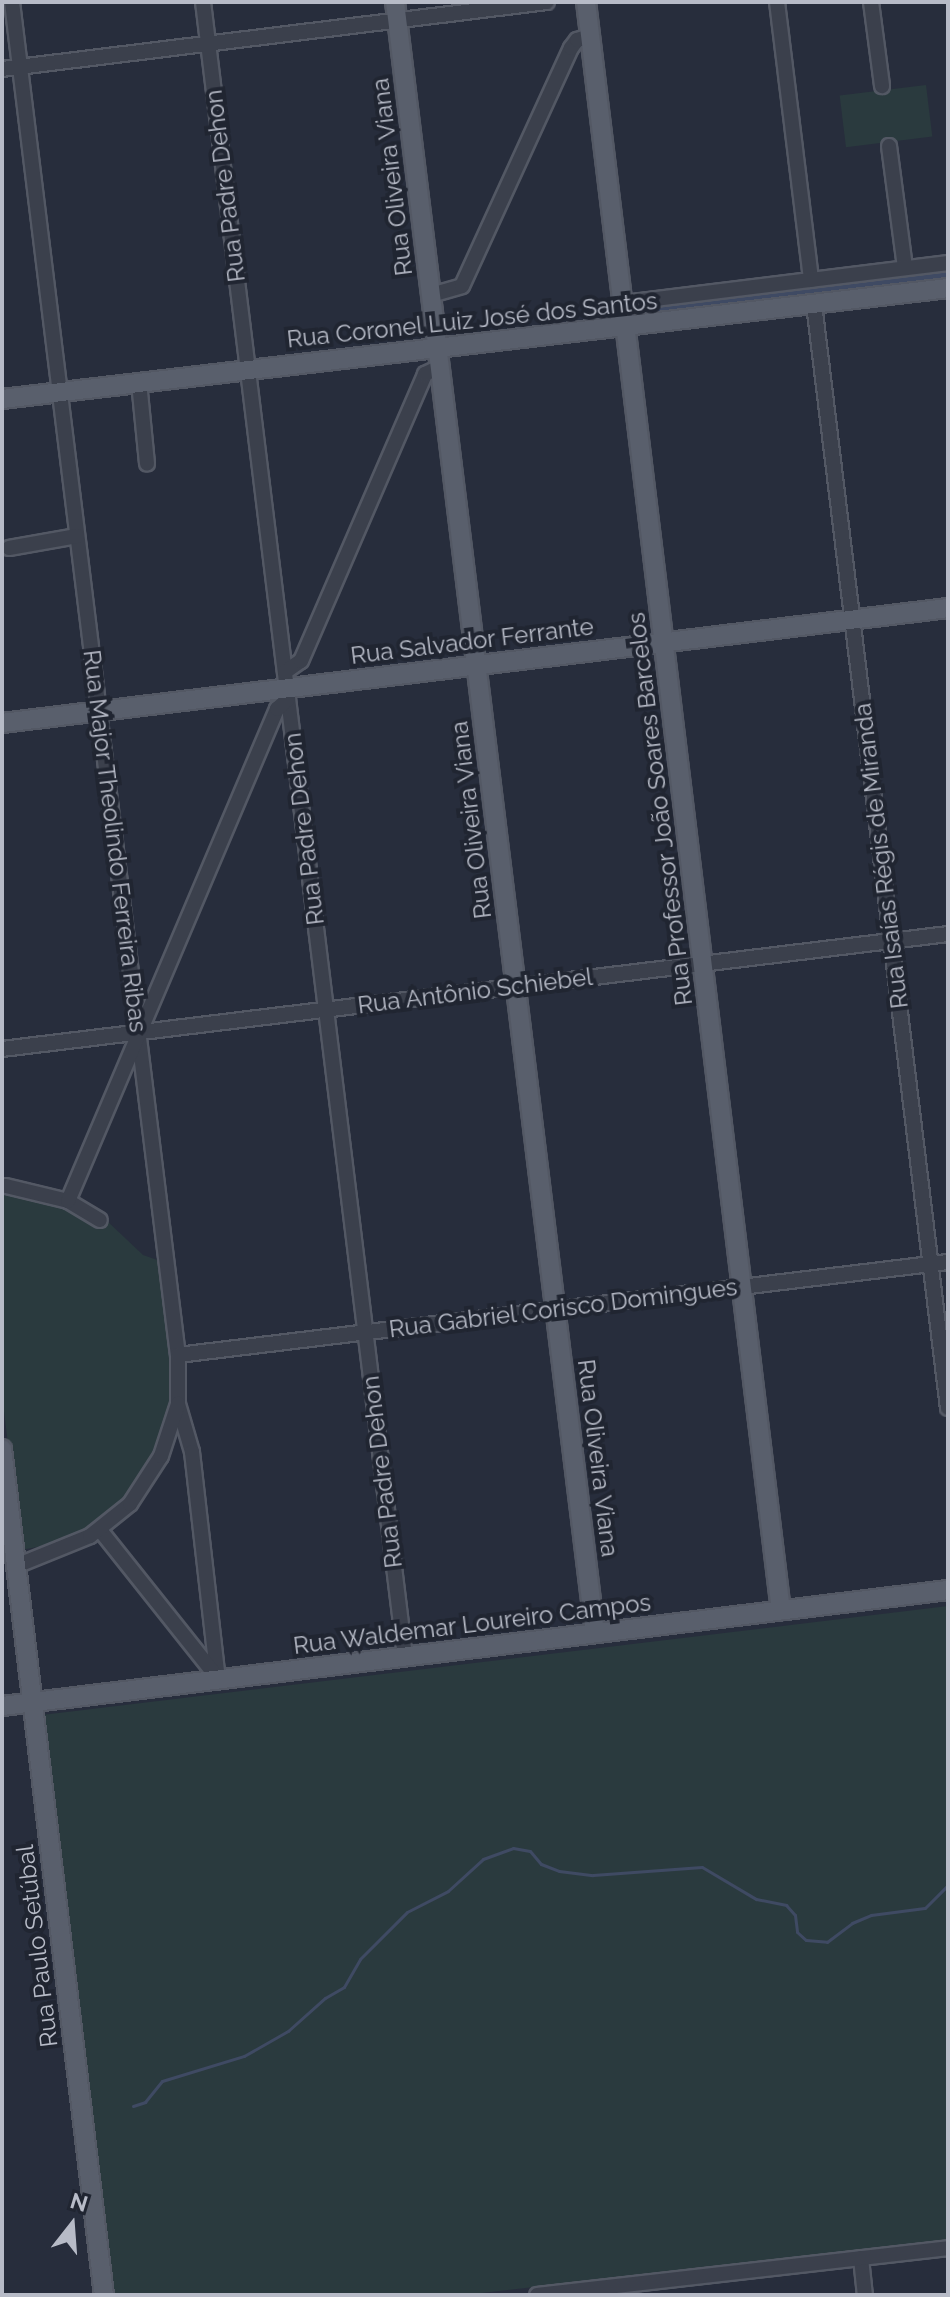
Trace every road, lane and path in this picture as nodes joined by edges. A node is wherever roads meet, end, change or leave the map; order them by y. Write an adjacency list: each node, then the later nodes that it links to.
1 (12, 2): 10 (street, Rua Major Theolindo Ferreira Ribas)
2 (203, 2): 9 (street, Rua Padre Dehon)
3 (547, 2): 7 (street)
4 (586, 2): 8 (main road, Rua Professor João Soares Barcelos)
5 (777, 2): 16 (street)
6 (871, 2): 12 (street)
7 (396, 11): 9 (street); 18 (main road, Rua Oliveira Viana)
8 (590, 36): 18 (street); 19 (main road, Rua Professor João Soares Barcelos)
9 (208, 44): 10 (street); 24 (street, Rua Padre Dehon)
10 (20, 67): 11 (street); 26 (street, Rua Major Theolindo Ferreira Ribas)
11 (2, 69)
12 (882, 86)
13 (889, 146): 15 (street)
14 (948, 263): 15 (street, Rua Coronel Luiz José dos Santos)
15 (905, 268): 16 (street, Rua Coronel Luiz José dos Santos)
16 (811, 280): 19 (street, Rua Coronel Luiz José dos Santos)
17 (948, 288): 20 (main road, Rua Coronel Luiz José dos Santos)
18 (431, 295): 22 (main road, Rua Oliveira Viana)
19 (623, 303): 21 (main road, Rua Professor João Soares Barcelos)
20 (814, 304): 21 (main road, Rua Coronel Luiz José dos Santos); 32 (street, Rua Isaías Régis de Miranda)
21 (626, 327): 22 (main road, Rua Coronel Luiz José dos Santos); 33 (main road, Rua Professor João Soares Barcelos)
22 (437, 346): 23 (main road, Rua Oliveira Viana); 24 (main road, Rua Coronel Luiz José dos Santos)
23 (440, 367): 34 (main road, Rua Oliveira Viana); 35 (street)
24 (248, 369): 25 (main road, Rua Coronel Luiz José dos Santos); 35 (street, Rua Padre Dehon)
25 (139, 382): 26 (main road, Rua Coronel Luiz José dos Santos); 28 (street)
26 (60, 392): 27 (main road, Rua Coronel Luiz José dos Santos); 29 (street, Rua Major Theolindo Ferreira Ribas)
27 (2, 399)
28 (147, 464)
29 (77, 536): 30 (street); 36 (street, Rua Major Theolindo Ferreira Ribas)
30 (9, 548)
31 (948, 608): 32 (main road, Rua Salvador Ferrante)
32 (852, 619): 33 (main road, Rua Salvador Ferrante); 39 (street, Rua Isaías Régis de Miranda)
33 (664, 642): 34 (main road, Rua Salvador Ferrante); 40 (main road, Rua Professor João Soares Barcelos)
34 (476, 665): 35 (main road, Rua Salvador Ferrante); 41 (main road, Rua Oliveira Viana)
35 (287, 686): 36 (main road, Rua Salvador Ferrante); 42 (street, Rua Padre Dehon); 43 (street)
36 (99, 711): 37 (main road, Rua Salvador Ferrante); 43 (street, Rua Major Theolindo Ferreira Ribas)
37 (2, 723)
38 (948, 934): 39 (street, Rua Antônio Schiebel)
39 (891, 941): 40 (street, Rua Antônio Schiebel); 49 (street, Rua Isaías Régis de Miranda)
40 (703, 964): 41 (street, Rua Antônio Schiebel); 50 (main road, Rua Professor João Soares Barcelos)
41 (516, 987): 42 (street, Rua Antônio Schiebel); 51 (main road, Rua Oliveira Viana)
42 (326, 1009): 43 (street, Rua Antônio Schiebel); 52 (street, Rua Padre Dehon)
43 (138, 1032): 44 (street, Rua Antônio Schiebel); 46 (street); 53 (street, Rua Major Theolindo Ferreira Ribas)
44 (2, 1049)
45 (6, 1186): 46 (street)
46 (68, 1201): 47 (street)
47 (100, 1220)
48 (948, 1262): 49 (street, Rua Gabriel Corisco Domingues)
49 (930, 1264): 50 (street, Rua Gabriel Corisco Domingues); 55 (street, Rua Isaías Régis de Miranda)
50 (742, 1287): 51 (street, Rua Gabriel Corisco Domingues); 60 (main road, Rua Professor João Soares Barcelos)
51 (555, 1309): 52 (street, Rua Gabriel Corisco Domingues); 61 (main road, Rua Oliveira Viana)
52 (365, 1332): 53 (street, Rua Gabriel Corisco Domingues); 62 (street, Rua Padre Dehon)
53 (178, 1355): 54 (street, Rua Major Theolindo Ferreira Ribas)
54 (178, 1404): 57 (street); 63 (street, Rua Major Theolindo Ferreira Ribas)
55 (948, 1408)
56 (2, 1449): 58 (main road, Rua Paulo Setúbal)
57 (100, 1530): 58 (street); 63 (street)
58 (16, 1566): 64 (main road, Rua Paulo Setúbal)
59 (948, 1590): 60 (main road, Rua Waldemar Loureiro Campos)
60 (781, 1610): 61 (main road, Rua Waldemar Loureiro Campos)
61 (595, 1633): 62 (main road, Rua Waldemar Loureiro Campos)
62 (405, 1656): 63 (main road, Rua Waldemar Loureiro Campos)
63 (218, 1679): 64 (main road, Rua Waldemar Loureiro Campos)
64 (32, 1702): 65 (main road, Rua Waldemar Loureiro Campos); 69 (main road, Rua Paulo Setúbal)
65 (2, 1706)
66 (948, 2248): 67 (street)
67 (861, 2258): 68 (street); 71 (street)
68 (672, 2287): 70 (street)
69 (104, 2295)
70 (537, 2295)
71 (865, 2295)

